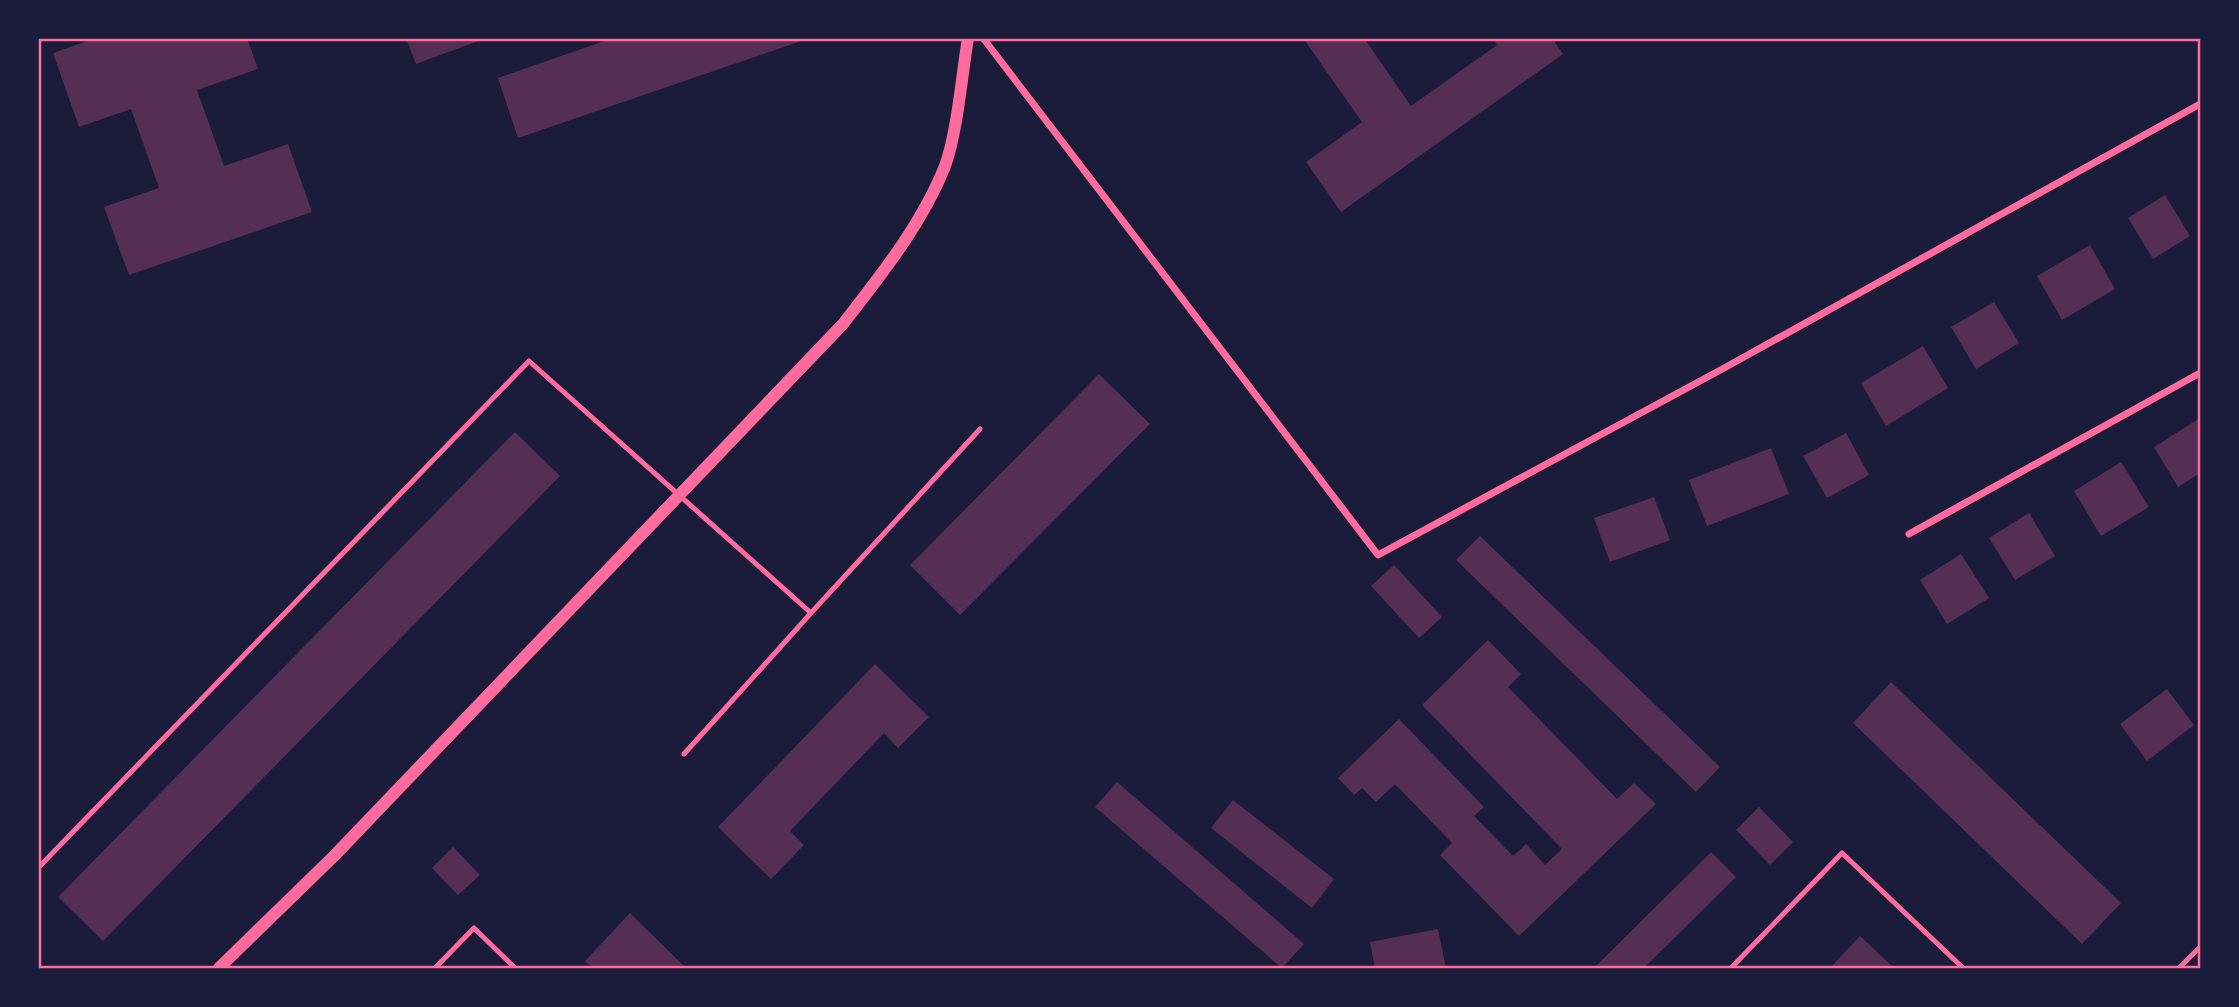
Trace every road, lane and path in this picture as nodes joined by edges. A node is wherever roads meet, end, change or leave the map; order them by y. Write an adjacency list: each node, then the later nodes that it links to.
1 (968, 38): 6 (street)
2 (983, 38): 3 (street)
3 (2200, 104)
4 (2200, 373): 7 (street)
5 (980, 429): 8 (lane)
6 (680, 497): 8 (lane); 10 (lane); 12 (street)
7 (1909, 534)
8 (811, 613): 9 (lane)
9 (684, 754)
10 (38, 868)
11 (2200, 947): 17 (lane)
12 (219, 968)
13 (435, 968): 14 (lane)
14 (515, 968)
15 (1731, 968): 16 (lane)
16 (1962, 968)
17 (2179, 968)

